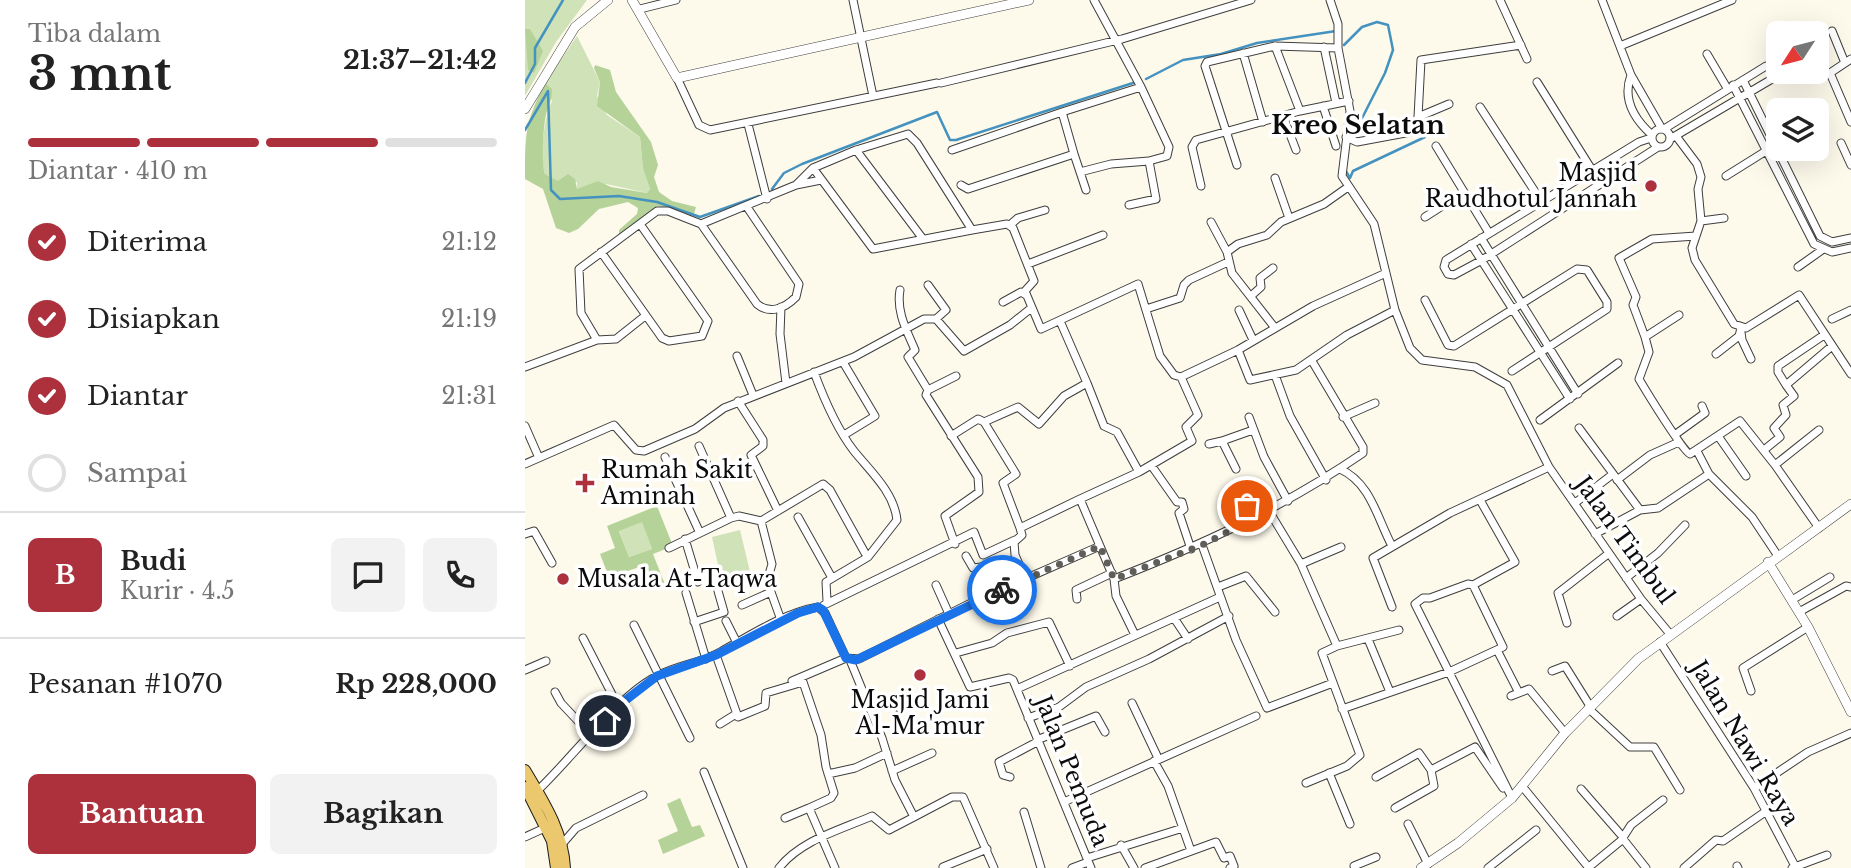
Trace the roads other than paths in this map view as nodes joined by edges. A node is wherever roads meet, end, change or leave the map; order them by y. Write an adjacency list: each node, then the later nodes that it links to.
1 (608, 0): 39 (street)
2 (632, 0): 12 (street)
3 (676, 0): 12 (street)
4 (853, 0): 14 (street)
5 (1029, 0): 14 (street)
6 (1094, 0): 15 (street)
7 (1251, 0): 15 (street)
8 (1330, 0): 19 (street)
9 (1500, 0): 16 (street)
10 (1602, 0): 20 (street)
11 (1732, 0): 20 (street)
12 (642, 5): 26 (street)
13 (1832, 31): 24 (street)
14 (861, 36): 26 (street); 32 (street)
15 (1117, 41): 29 (street); 32 (street)
16 (1521, 45): 23 (street); 36 (street)
17 (1275, 46): 18 (street); 21 (street); 40 (street)
18 (1324, 47): 19 (street); 35 (street)
19 (1338, 48): 34 (street)
20 (1622, 51): 25 (street)
21 (1243, 53): 43 (street); 48 (street)
22 (1707, 54): 30 (street)
23 (1527, 58)
24 (1848, 61): 44 (street)
25 (1631, 75): 46 (street); 49 (street)
26 (677, 78): 45 (street)
27 (1743, 79): 30 (street); 31 (street); 31 (street)
28 (1537, 82): 66 (street)
29 (1141, 87): 41 (street); 61 (street)
30 (1730, 87): 33 (street); 46 (street)
31 (1749, 92): 33 (street); 95 (street)
32 (873, 96): 45 (street)
33 (1739, 97): 51 (street); 59 (street)
34 (1349, 101): 35 (street); 50 (street)
35 (1336, 103): 37 (street)
36 (1448, 104)
37 (1323, 106): 40 (street); 53 (street)
38 (1479, 107): 78 (street)
39 (525, 109)
40 (1300, 111): 42 (street)
41 (1062, 112): 57 (street); 60 (street)
42 (1283, 116): 43 (street); 58 (street)
43 (1263, 122): 48 (street)
44 (1851, 122)
45 (748, 124): 77 (street)
46 (1663, 129): 49 (street); 51 (street)
47 (1416, 131): 50 (street)
48 (1227, 133): 63 (street); 73 (street)
49 (1651, 136): 55 (street); 66 (street)
50 (1346, 137): 74 (street)
51 (1673, 138): 55 (street); 85 (street)
52 (1840, 143): 64 (street)
53 (1336, 146)
54 (1436, 146): 76 (street)
55 (1657, 147): 102 (street)
56 (856, 150): 65 (street); 90 (street); 96 (street)
57 (952, 150)
58 (1296, 150)
59 (1766, 151): 68 (street)
60 (1075, 154): 67 (street); 72 (street)
61 (1149, 161): 67 (street); 79 (street)
62 (1771, 161): 99 (street)
63 (1237, 165)
64 (1851, 165)
65 (813, 168): 70 (street); 71 (street)
66 (1592, 170): 78 (street)
67 (1080, 172): 75 (street)
68 (1726, 176)
69 (1275, 178): 83 (street)
70 (821, 180): 71 (street); 96 (street)
71 (796, 185): 77 (street)
72 (961, 185)
73 (1201, 186)
74 (1348, 187): 83 (street); 108 (street)
75 (1086, 190)
76 (1464, 192): 82 (street); 91 (street)
77 (767, 200): 80 (street)
78 (1541, 201): 91 (street)
79 (1129, 205)
80 (747, 207): 88 (street); 116 (street)
81 (1045, 210): 89 (street)
82 (1425, 217)
83 (1289, 218): 101 (street)
84 (1724, 218): 85 (street)
85 (1701, 220): 93 (street)
86 (1211, 222): 101 (street)
87 (640, 224): 88 (street); 100 (street); 124 (street)
88 (701, 224): 116 (street)
89 (1010, 225): 90 (street); 105 (street)
90 (972, 230): 96 (street)
91 (1489, 233): 94 (street)
92 (1104, 235): 105 (street)
93 (1696, 236): 129 (street); 132 (street)
94 (1481, 238): 97 (street); 102 (street)
95 (1851, 238)
96 (923, 239)
97 (1471, 244): 103 (street); 103 (street)
98 (1851, 248): 99 (street)
99 (1822, 250): 106 (street)
100 (601, 252): 124 (street); 133 (street)
101 (1227, 252): 104 (street)
102 (1491, 254): 103 (street); 115 (street)
103 (1482, 260): 119 (street)
104 (1228, 262): 112 (street); 118 (street)
105 (1028, 264): 111 (street)
106 (1798, 267)
107 (1273, 268): 112 (street)
108 (1386, 272): 121 (street); 128 (street)
109 (928, 285): 125 (street)
110 (900, 290): 130 (street)
111 (1026, 295): 114 (street); 117 (street)
112 (1251, 296): 128 (street)
113 (1425, 300): 119 (street)
114 (1003, 302)
115 (1522, 304): 119 (street); 136 (street); 136 (street)
116 (781, 307): 152 (street)
117 (1030, 309): 125 (street); 127 (street)
118 (1146, 309): 127 (street); 151 (street)
119 (1513, 309): 138 (street)
120 (1239, 310): 134 (street)
121 (1395, 310): 142 (street); 184 (street, Jalan Timbul)
122 (1851, 310): 126 (street)
123 (1679, 315): 132 (street)
124 (645, 316): 133 (street)
125 (936, 319): 130 (street)
126 (1832, 319)
127 (1060, 321): 153 (street)
128 (1275, 328): 134 (street)
129 (1741, 328): 131 (street); 139 (street); 141 (street)
130 (905, 332): 143 (street); 155 (street)
131 (1824, 335): 135 (street); 154 (street)
132 (1644, 337): 173 (street)
133 (597, 340): 145 (street)
134 (1253, 340): 137 (street)
135 (1832, 346): 148 (street); 154 (street)
136 (1549, 348): 138 (street); 156 (street)
137 (1238, 350): 149 (street); 151 (street)
138 (1541, 353): 146 (street); 158 (street)
139 (1716, 354)
140 (737, 356): 157 (street)
141 (1751, 359)
142 (1312, 361): 149 (street); 163 (street)
143 (843, 362): 147 (street); 170 (street)
144 (1618, 363): 156 (street)
145 (525, 367)
146 (1511, 371)
147 (814, 372): 152 (street); 170 (street)
148 (1850, 372)
149 (1275, 375): 191 (street)
150 (956, 376): 155 (street)
151 (1181, 377): 183 (street)
152 (786, 383): 157 (street)
153 (1087, 383): 165 (street); 187 (street)
154 (1786, 384): 177 (street)
155 (928, 390): 171 (street)
156 (1578, 394): 158 (street)
157 (753, 395): 159 (street)
158 (1570, 399): 164 (street)
159 (738, 401): 180 (street); 199 (street)
160 (1375, 403): 163 (street)
161 (1702, 406): 173 (street)
162 (1249, 417): 168 (street)
163 (1343, 417): 186 (street)
164 (1541, 420)
165 (984, 422): 171 (street); 206 (street)
166 (525, 426): 180 (street)
167 (1579, 428): 189 (street)
168 (1253, 430): 174 (street); 195 (street)
169 (1819, 430): 182 (street)
170 (844, 435): 229 (street)
171 (951, 436): 213 (street)
172 (1718, 436): 177 (street); 178 (street); 190 (street)
173 (1677, 438): 178 (street); 189 (street)
174 (1222, 441): 175 (street); 185 (street)
175 (1209, 444)
176 (699, 446): 201 (street)
177 (1764, 450): 182 (street)
178 (1697, 451): 188 (street)
179 (665, 457): 208 (street)
180 (539, 458): 181 (street)
181 (525, 464)
182 (1776, 464): 207 (street)
183 (1151, 465): 187 (street); 219 (street)
184 (1549, 467): 193 (street); 196 (street, Jalan Timbul)
185 (1236, 469)
186 (1340, 469): 191 (street); 216 (street)
187 (1139, 472): 194 (street)
188 (1709, 474): 198 (street); 223 (street)
189 (1615, 477): 196 (street); 198 (street)
190 (1745, 477)
191 (1326, 480): 195 (street)
192 (1242, 492): 203 (street)
193 (1480, 500): 216 (street); 234 (street)
194 (1078, 501): 206 (street); 215 (street)
195 (1288, 501): 200 (street)
196 (1575, 503): 210 (street, Jalan Timbul)
197 (1851, 504): 207 (street)
198 (1640, 510): 210 (street)
199 (778, 511): 204 (street); 220 (street)
200 (1269, 511): 203 (street); 226 (street)
201 (731, 517): 204 (street); 208 (street)
202 (798, 517): 229 (street)
203 (1251, 520): 214 (street)
204 (761, 521): 239 (street)
205 (1685, 524): 230 (street)
206 (1020, 528): 212 (street)
207 (1819, 528): 223 (street)
208 (699, 531): 211 (street)
209 (525, 534): 225 (street)
210 (1595, 534): 221 (street, Jalan Timbul)
211 (685, 539): 218 (street); 232 (street)
212 (1015, 540): 213 (street); 231 (street)
213 (955, 544): 245 (street)
214 (1202, 545): 219 (street); 235 (street)
215 (1100, 546): 227 (street); 231 (street)
216 (1392, 546): 247 (street)
217 (1341, 547): 226 (street)
218 (669, 548)
219 (1191, 549): 227 (street)
220 (865, 553)
221 (1608, 554): 230 (street, Jalan Timbul); 259 (street)
222 (967, 556): 237 (street)
223 (1778, 556): 224 (street)
224 (1768, 562): 244 (street); 263 (street)
225 (551, 563)
226 (1301, 564): 270 (street)
227 (1113, 576): 242 (street); 264 (street)
228 (1830, 577): 244 (street)
229 (832, 578): 245 (street)
230 (1626, 578): 243 (street, Jalan Timbul)
231 (1026, 580): 237 (street)
232 (698, 582)
233 (936, 584): 251 (street)
234 (1473, 585): 271 (street); 280 (street)
235 (1218, 587): 241 (street); 249 (street)
236 (1851, 587): 250 (street)
237 (1002, 590): 251 (street)
238 (718, 591): 258 (street)
239 (771, 592): 246 (street); 256 (street)
240 (685, 593): 258 (street)
241 (1220, 597): 252 (street); 254 (street)
242 (1077, 599)
243 (1641, 599): 253 (street); 263 (street, Jalan Timbul)
244 (1792, 600): 250 (street)
245 (827, 601): 248 (street)
246 (742, 605)
247 (1392, 607)
248 (821, 608): 256 (street); 275 (street)
249 (1275, 612)
250 (1799, 612): 261 (street)
251 (949, 614): 255 (street)
252 (1229, 616): 266 (street); 282 (street)
253 (1617, 617)
254 (1174, 618): 264 (street); 266 (street)
255 (938, 619): 272 (street); 275 (street)
256 (781, 620): 269 (street)
257 (726, 621): 269 (street)
258 (694, 622): 274 (street)
259 (1567, 623)
260 (633, 625): 281 (street)
261 (1808, 627): 285 (street); 292 (street)
262 (1399, 630): 267 (street)
263 (1669, 634): 268 (street)
264 (1135, 635): 277 (street)
265 (583, 638): 289 (street)
266 (1188, 639): 295 (street)
267 (1368, 639): 270 (street); 287 (street)
268 (1660, 642): 290 (street); 316 (street, Jalan Nawi Raya)
269 (737, 643): 273 (street)
270 (1337, 646): 282 (street)
271 (1497, 650): 280 (street); 298 (street)
272 (956, 653): 277 (street); 283 (street)
273 (716, 655): 274 (street); 293 (street)
274 (706, 659): 281 (street)
275 (848, 659): 284 (street); 303 (street)
276 (545, 660): 278 (street)
277 (1070, 666): 283 (street)
278 (525, 670)
279 (1552, 671): 290 (street)
280 (1449, 672): 287 (street); 321 (street)
281 (657, 676): 289 (street); 301 (street)
282 (1332, 683): 291 (street)
283 (1017, 689): 295 (street, Jalan Pemuda)
284 (777, 690): 293 (street); 311 (street)
285 (1751, 691)
286 (555, 692): 300 (street)
287 (1389, 692): 291 (street)
288 (1132, 703): 305 (street)
289 (618, 706): 300 (street)
290 (1589, 707): 298 (street); 318 (street)
291 (1342, 709): 310 (street)
292 (1851, 712)
293 (736, 714): 296 (street)
294 (1256, 716): 305 (street)
295 (1028, 718): 302 (street, Jalan Pemuda)
296 (720, 724)
297 (1105, 732): 302 (street)
298 (1565, 733): 315 (street)
299 (1851, 733): 316 (street)
300 (592, 736): 319 (street)
301 (690, 738)
302 (1037, 741): 312 (street); 323 (street, Jalan Pemuda)
303 (887, 753): 308 (street); 311 (street)
304 (932, 753): 308 (street)
305 (1156, 759): 323 (street); 333 (street)
306 (525, 770): 319 (main road)
307 (1431, 770): 313 (street); 321 (street); 325 (street)
308 (892, 771): 328 (street)
309 (703, 772): 353 (street)
310 (1329, 773): 314 (street); 330 (street)
311 (828, 774): 324 (street)
312 (1010, 777)
313 (1376, 777)
314 (1306, 783)
315 (1522, 786): 321 (street); 350 (street)
316 (1754, 788): 327 (street, Jalan Nawi Raya)
317 (1581, 789): 337 (street)
318 (1680, 790)
319 (531, 791): 332 (main road); 338 (main road)
320 (643, 795): 338 (street)
321 (1511, 798): 349 (street)
322 (1663, 800): 337 (street)
323 (1064, 802): 344 (street, Jalan Pemuda)
324 (809, 808): 329 (street); 336 (street)
325 (1395, 808)
326 (1024, 812): 357 (street)
327 (1765, 812): 347 (street, Jalan Nawi Raya); 364 (street)
328 (915, 817): 336 (street); 340 (street)
329 (785, 818)
330 (1350, 824)
331 (1408, 824): 349 (street)
332 (547, 827): 335 (street); 351 (main road)
333 (1184, 828): 339 (street); 341 (street)
334 (1536, 830): 362 (street)
335 (525, 838)
336 (823, 838): 354 (street); 355 (street)
337 (1622, 838): 350 (street); 363 (street)
338 (563, 843): 352 (main road)
339 (1121, 845): 344 (street); 359 (street)
340 (987, 849): 348 (street); 356 (street)
341 (1191, 851): 360 (street); 361 (street)
342 (1827, 855): 347 (street)
343 (1376, 857): 345 (street)
344 (1089, 863): 358 (street)
345 (1368, 865): 346 (street)
346 (1354, 866)
347 (1798, 866)
348 (943, 867)
349 (1424, 867)
350 (1585, 867)
351 (557, 868)
352 (565, 868)
353 (743, 868)
354 (779, 868)
355 (835, 868)
356 (995, 868)
357 (1041, 868)
358 (1072, 868)
359 (1134, 868)
360 (1145, 868)
361 (1230, 868)
362 (1488, 868)
363 (1646, 868)
364 (1684, 868)

